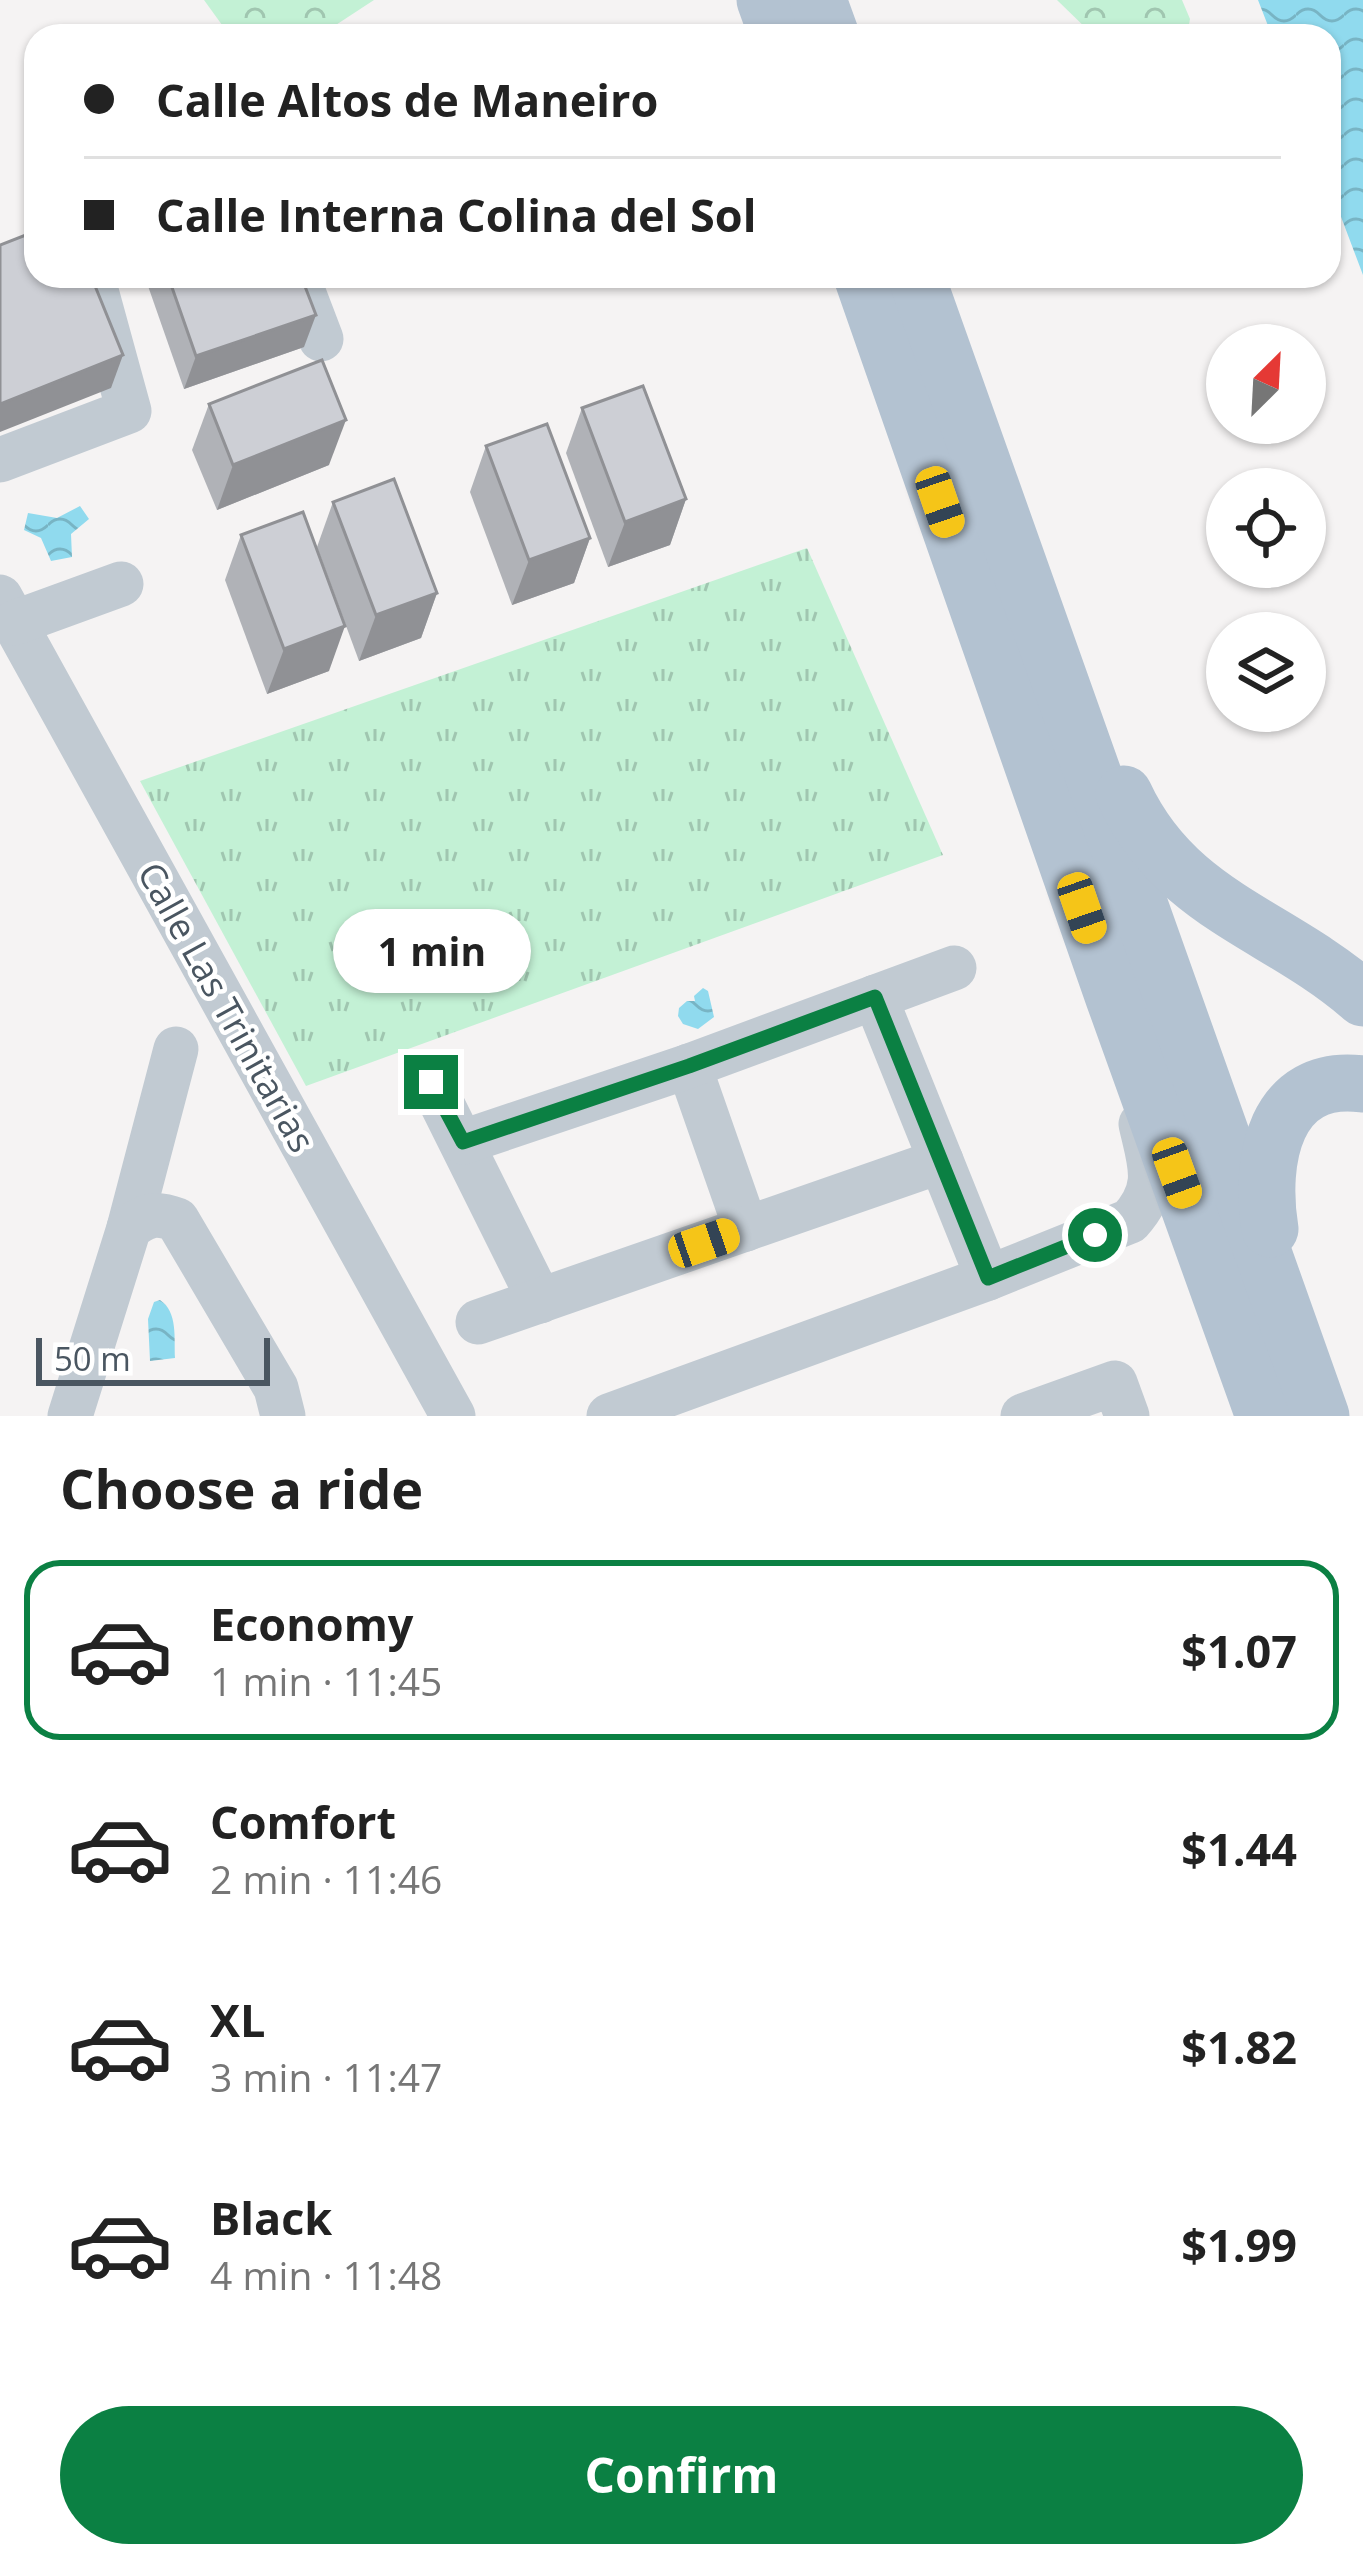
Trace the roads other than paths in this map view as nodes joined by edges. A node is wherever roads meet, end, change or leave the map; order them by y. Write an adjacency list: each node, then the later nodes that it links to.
1 (107, 288): 6 (street)
2 (302, 288): 5 (street)
3 (866, 288): 12 (main road)
4 (920, 288): 8 (main road)
5 (321, 339)
6 (0, 460)
7 (122, 584): 9 (street)
8 (1027, 589): 13 (main road); 25 (main road)
9 (7, 610): 30 (street, Calle Las Trinitarias)
10 (954, 968): 11 (street)
11 (875, 997): 15 (street); 19 (street)
12 (1114, 998): 20 (street); 27 (main road)
13 (1363, 998)
14 (176, 1049): 21 (street)
15 (689, 1066): 18 (street); 22 (street)
16 (431, 1082): 18 (street)
17 (1363, 1084): 25 (main road)
18 (463, 1142): 24 (street)
19 (941, 1161): 22 (street); 23 (street)
20 (1130, 1221): 23 (street); 27 (street)
21 (129, 1228): 28 (street); 29 (street)
22 (746, 1229): 24 (street)
23 (988, 1278): 31 (street)
24 (540, 1301): 26 (street)
25 (1283, 1310): 35 (main road)
26 (478, 1322)
27 (1240, 1348): 34 (main road)
28 (70, 1416)
29 (283, 1416)
30 (453, 1416)
31 (609, 1416)
32 (1023, 1416): 33 (street)
33 (1126, 1416)
34 (1264, 1416)
35 (1321, 1416)

